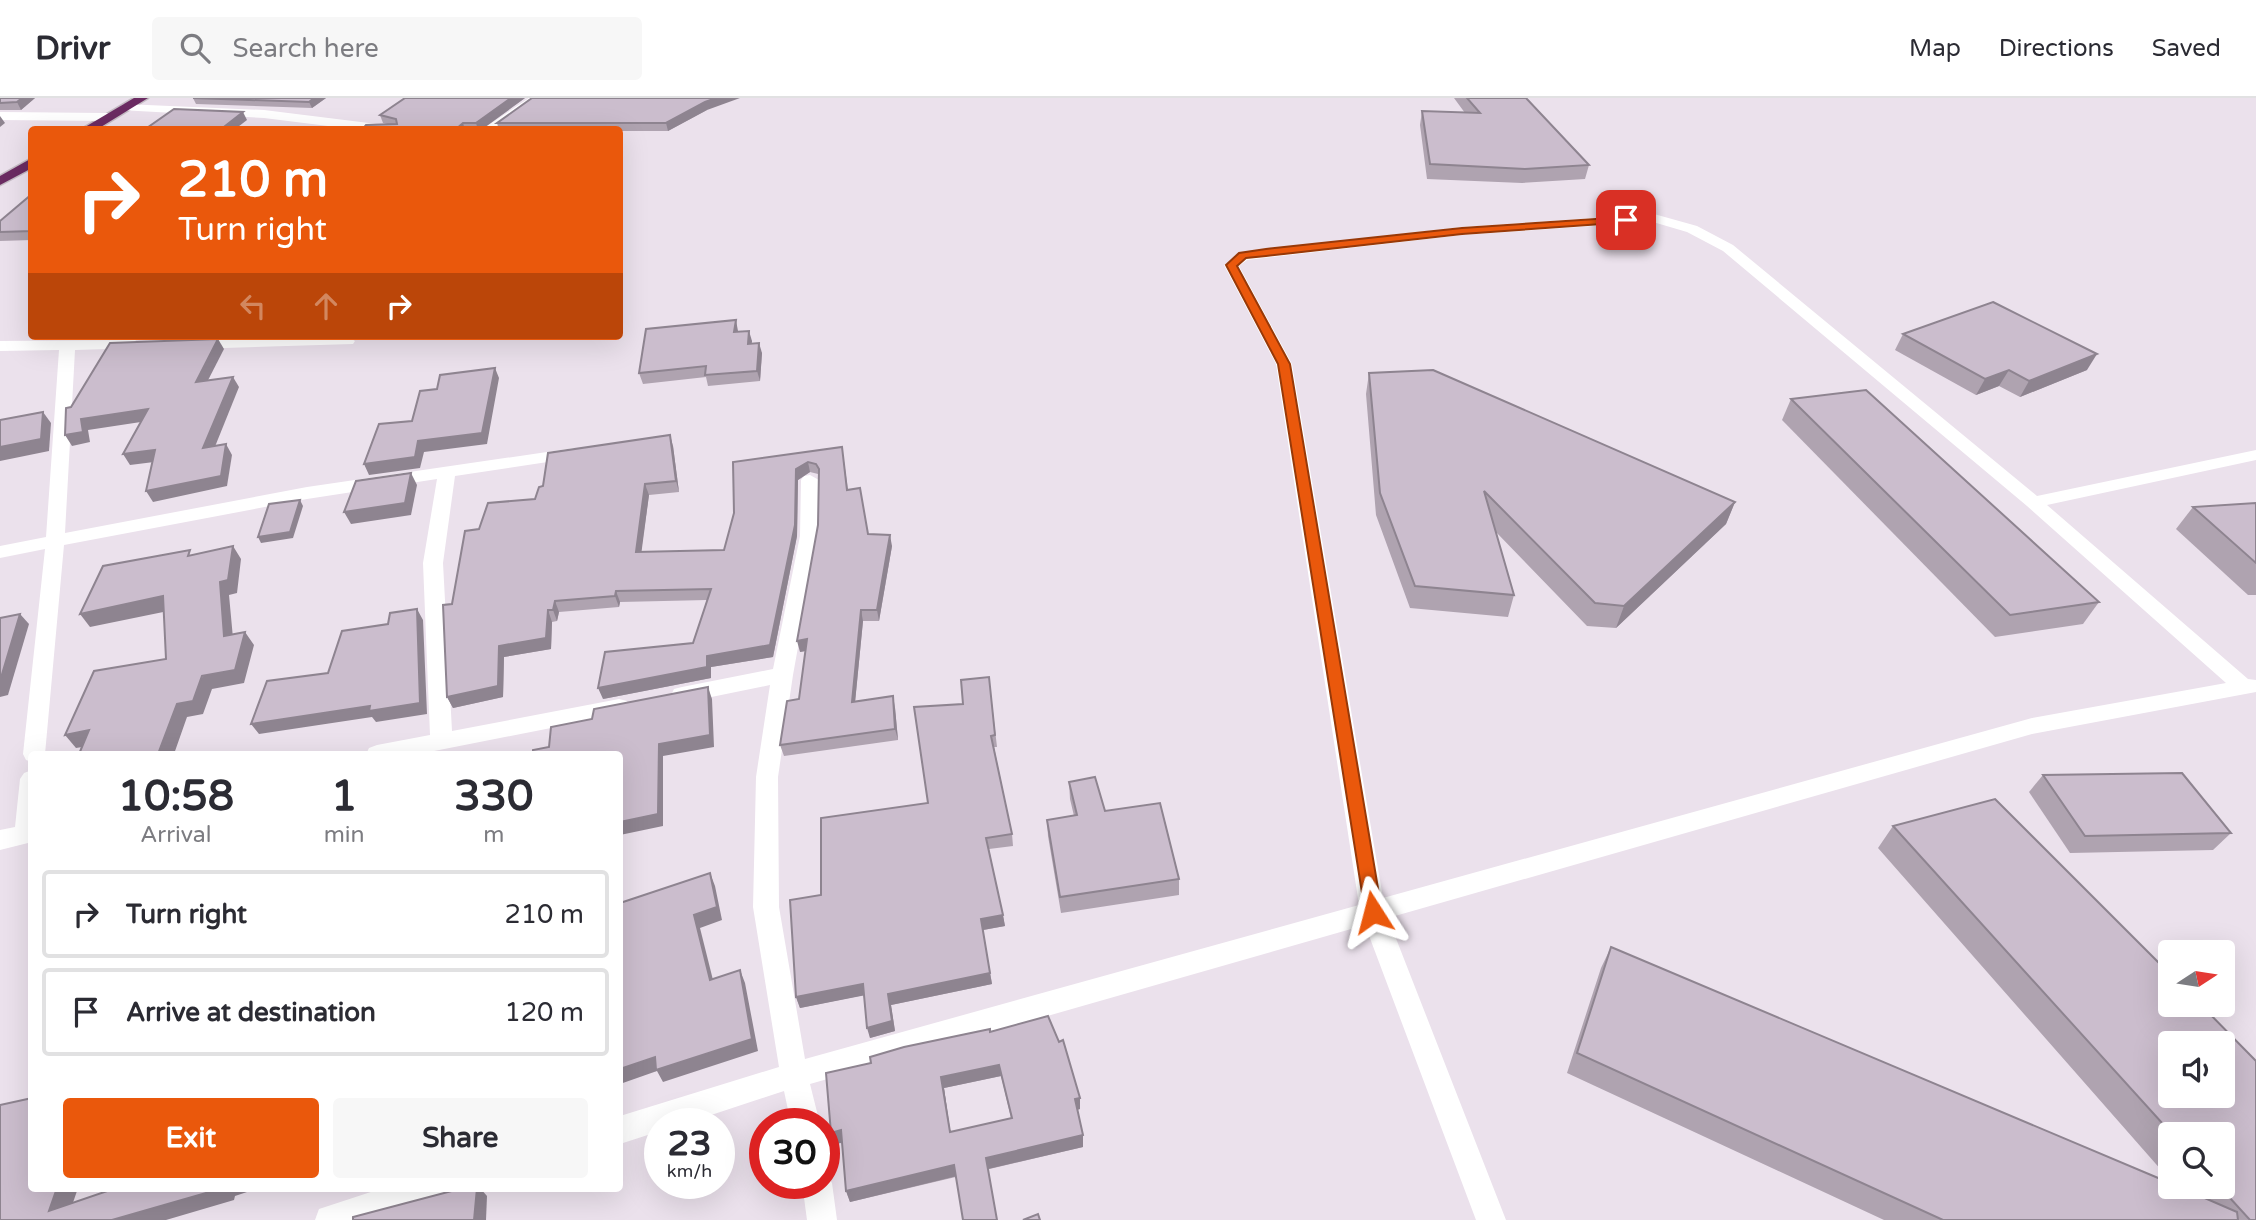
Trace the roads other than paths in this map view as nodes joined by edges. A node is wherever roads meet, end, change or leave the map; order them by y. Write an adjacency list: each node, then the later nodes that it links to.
1 (142, 98): 3 (highway)
2 (537, 98): 10 (street)
3 (124, 108): 6 (highway); 8 (street)
4 (387, 112): 9 (street)
5 (0, 116): 6 (street)
6 (107, 117): 7 (highway)
7 (92, 126)
8 (349, 126)
9 (366, 126)
10 (493, 126)
11 (28, 164): 12 (highway)
12 (0, 181)
13 (347, 341): 15 (street)
14 (147, 344): 17 (street)
15 (174, 344)
16 (0, 346): 17 (street)
17 (67, 346): 23 (street)
18 (593, 450): 20 (street)
19 (2256, 454): 22 (street)
20 (447, 472): 23 (street); 27 (street)
21 (810, 480): 25 (street)
22 (2033, 502): 26 (street); 32 (street)
23 (55, 541): 24 (street); 28 (street)
24 (0, 552)
25 (782, 675): 27 (street); 33 (street)
26 (2250, 686): 32 (street)
27 (441, 742): 29 (street)
28 (34, 751)
29 (393, 751)
30 (28, 833): 31 (street)
31 (0, 840)
32 (1373, 912): 33 (street); 40 (street)
33 (794, 1075): 34 (street); 35 (street)
34 (802, 1108)
35 (623, 1129)
36 (418, 1192): 38 (street)
37 (819, 1199): 39 (street)
38 (330, 1220)
39 (822, 1220)
40 (1491, 1220)

